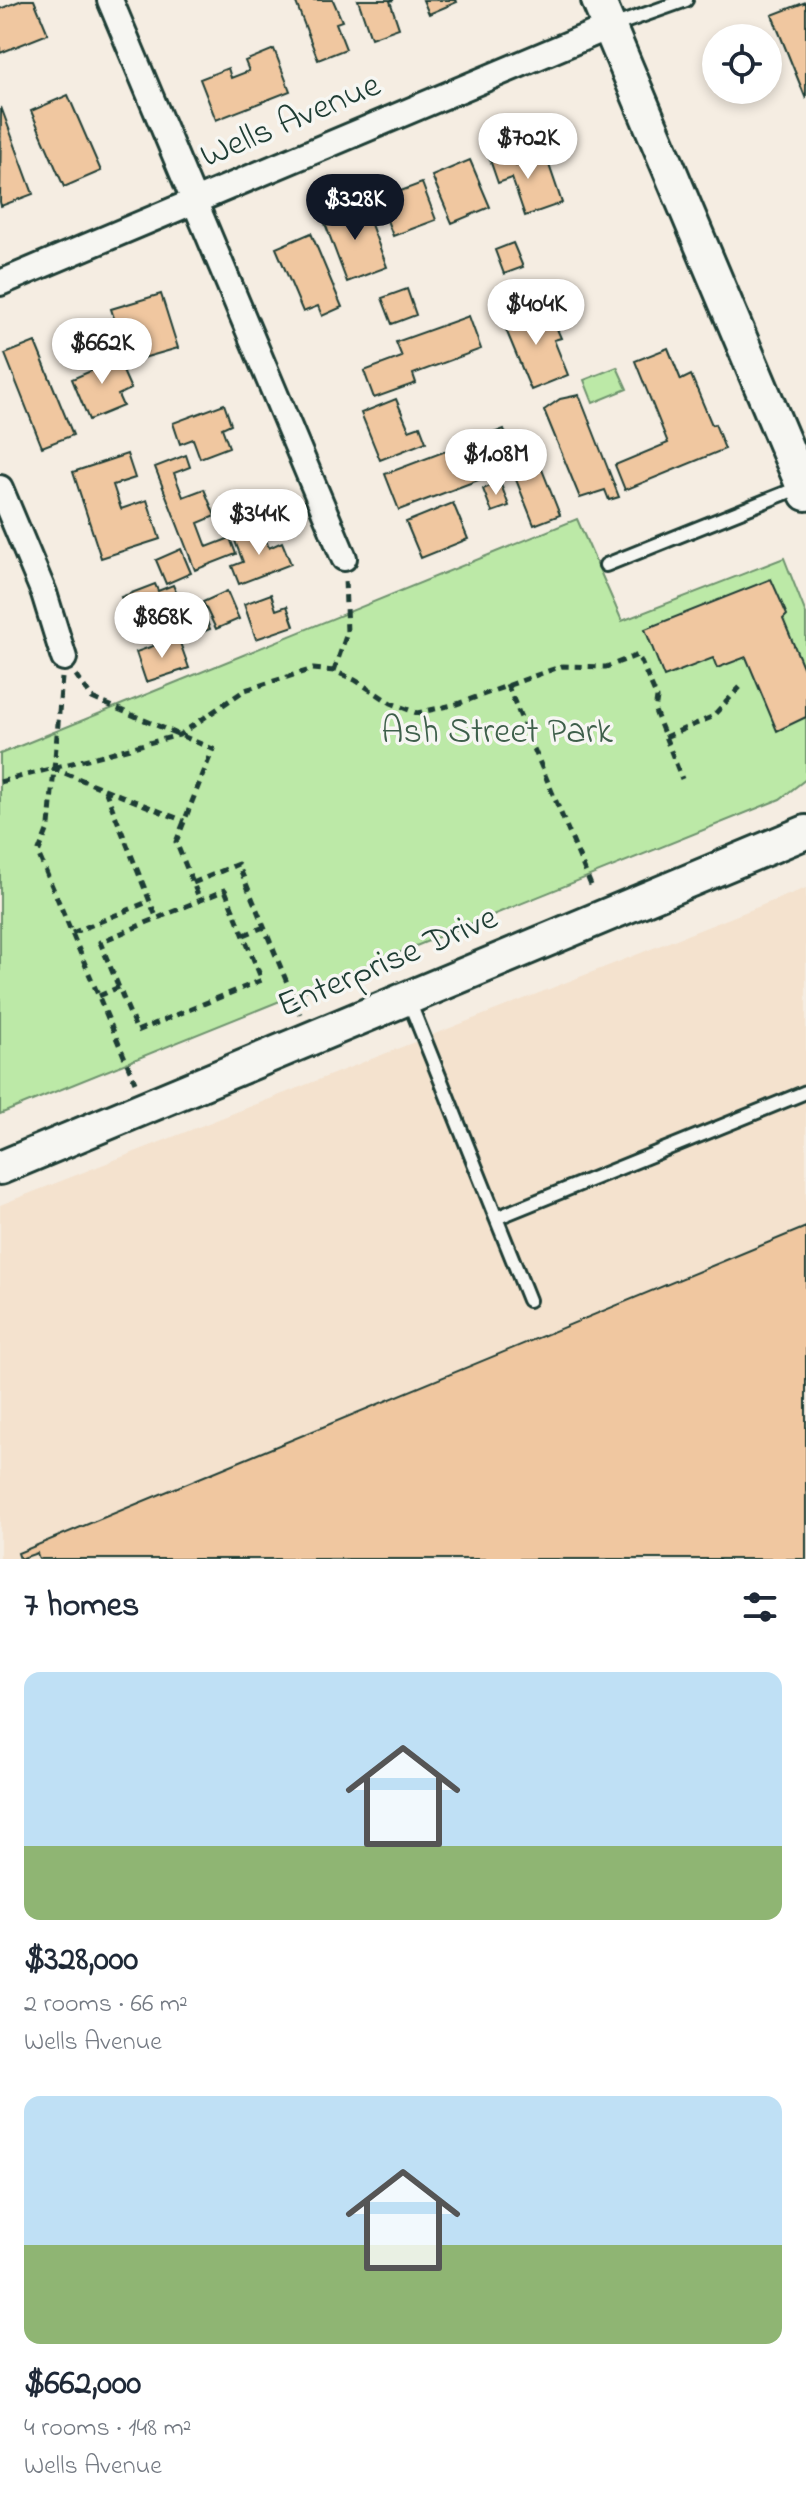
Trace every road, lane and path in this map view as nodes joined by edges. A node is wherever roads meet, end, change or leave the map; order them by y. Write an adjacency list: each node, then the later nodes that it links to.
1 (110, 0): 4 (street)
2 (686, 0): 3 (lane)
3 (603, 14): 4 (street, Wells Avenue); 7 (street)
4 (194, 202): 5 (street, Wells Avenue); 8 (street)
5 (0, 283)
6 (0, 488): 10 (street)
7 (804, 490): 9 (lane)
8 (344, 558): 11 (path)
9 (606, 565)
10 (64, 658): 14 (path); 16 (path)
11 (334, 671): 12 (path); 14 (path)
12 (507, 684): 15 (path); 25 (path)
13 (743, 684): 15 (path)
14 (179, 735): 16 (path); 20 (path)
15 (665, 737): 17 (path)
16 (52, 768): 18 (path); 19 (path); 28 (path)
17 (682, 779)
18 (0, 782)
19 (105, 790): 20 (path); 24 (path)
20 (184, 821): 22 (path)
21 (806, 832): 25 (street, Enterprise Drive)
22 (193, 883): 23 (path); 27 (path)
23 (200, 900): 26 (path); 29 (path)
24 (150, 901): 26 (path); 28 (path)
25 (604, 916): 32 (street, Enterprise Drive)
26 (157, 919): 30 (path)
27 (264, 927): 29 (path); 33 (path)
28 (72, 933): 31 (path)
29 (244, 935): 30 (path)
30 (119, 987): 31 (path)
31 (99, 996): 35 (path)
32 (408, 998): 33 (street, Enterprise Drive); 37 (lane)
33 (310, 1039): 35 (street, Enterprise Drive)
34 (806, 1092): 37 (lane)
35 (145, 1107): 36 (street, Enterprise Drive)
36 (0, 1168)
37 (496, 1218): 38 (lane)
38 (529, 1300)

